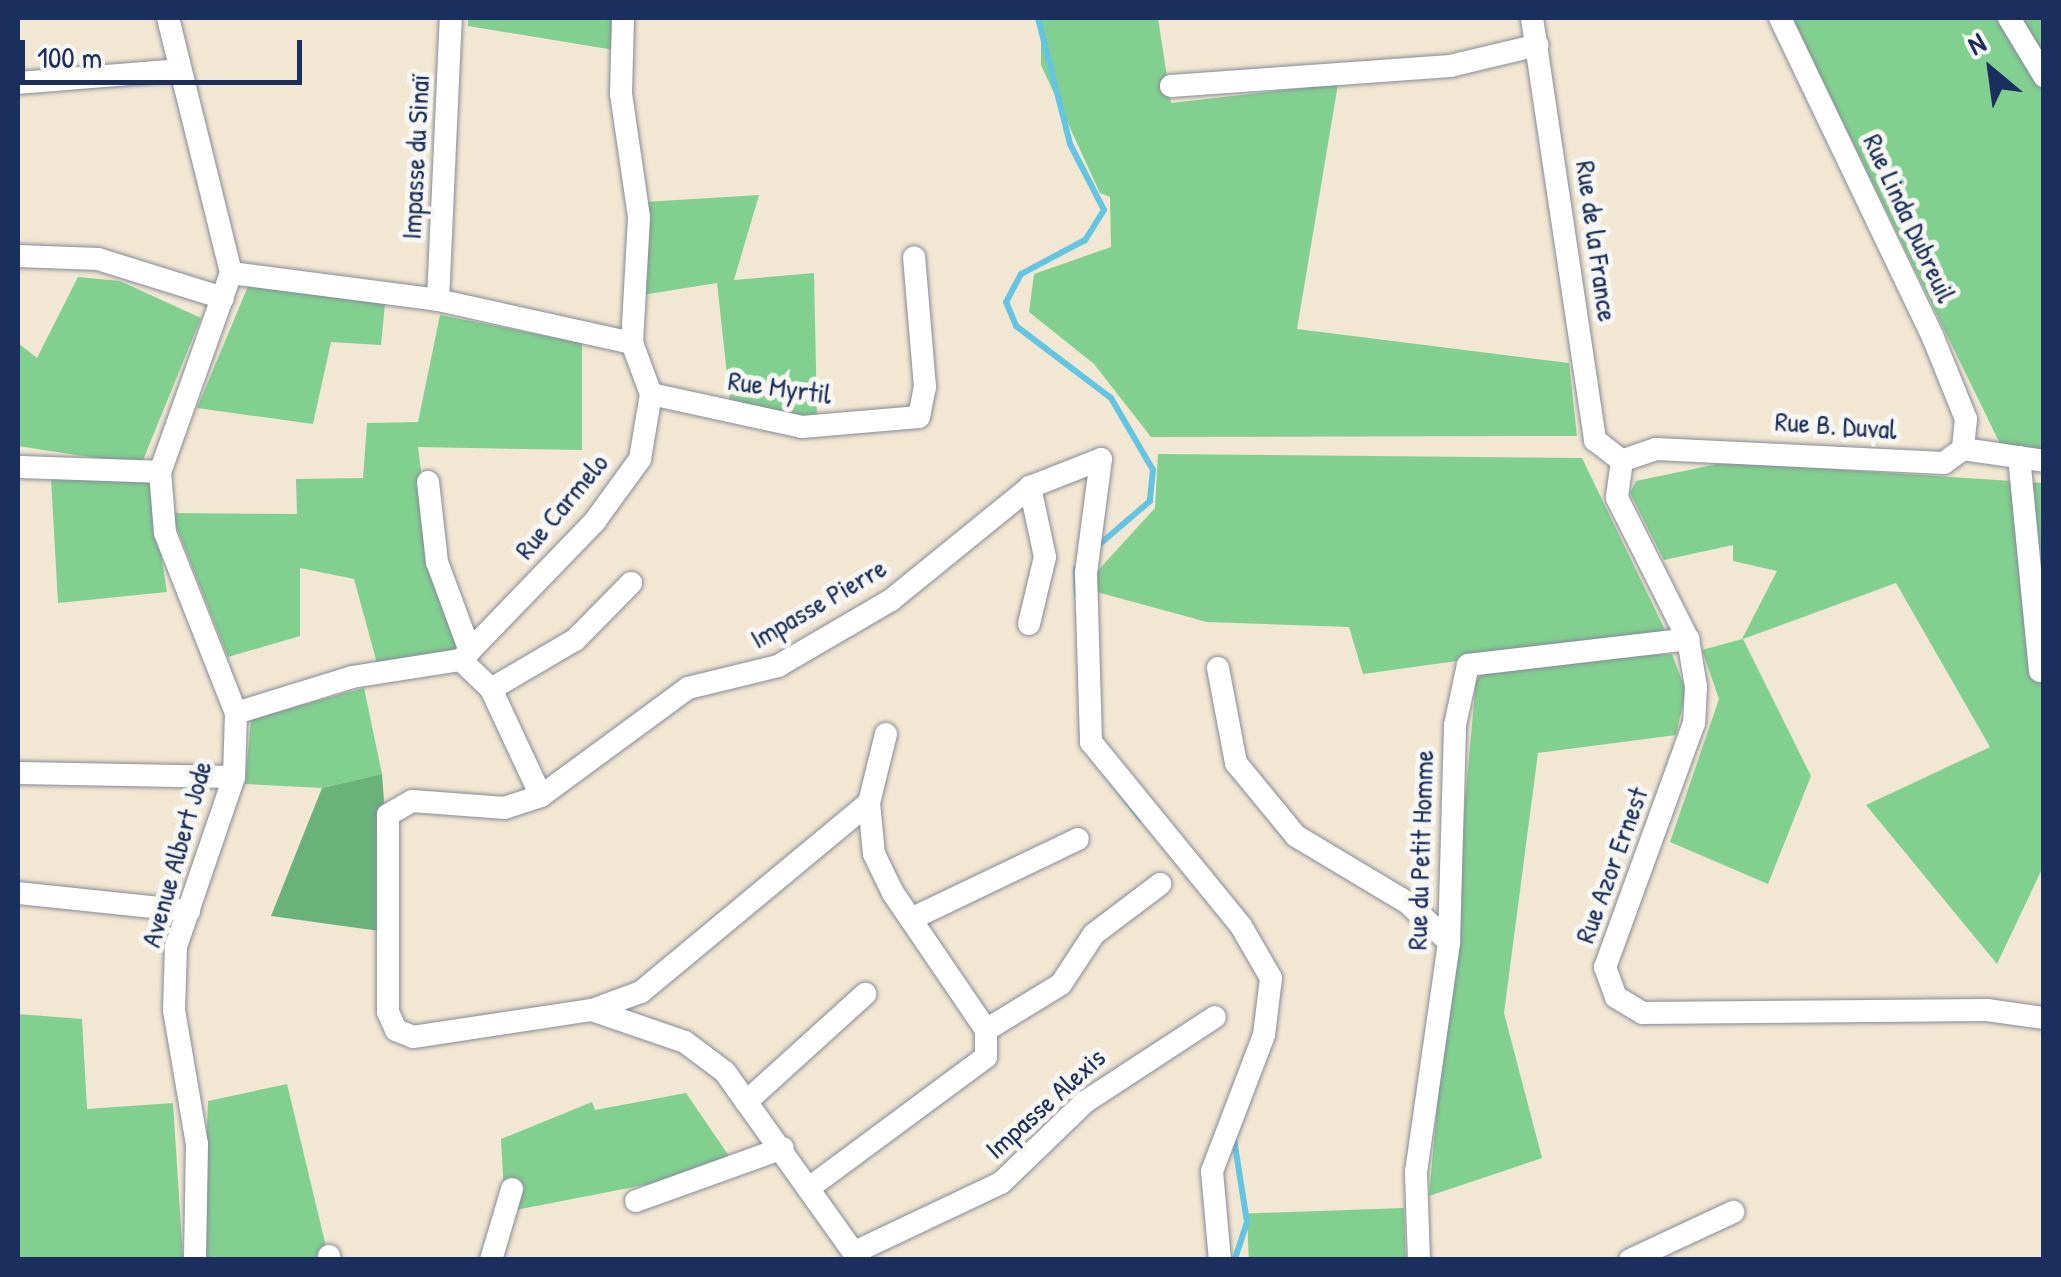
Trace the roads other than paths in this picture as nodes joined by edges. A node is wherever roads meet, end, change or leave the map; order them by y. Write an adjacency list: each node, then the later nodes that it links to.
1 (168, 18): 8 (street)
2 (451, 18): 16 (street, Impasse du Sinaï)
3 (624, 18): 17 (street, Rue Carmelo)
4 (1532, 18): 7 (street, Rue de la France)
5 (1780, 18): 19 (street, Rue Linda Dubreuil)
6 (2009, 18): 9 (street)
7 (1538, 45): 11 (street); 21 (street, Rue de la France)
8 (179, 70): 10 (street); 14 (street)
9 (2044, 76)
10 (18, 83)
11 (1171, 86)
12 (18, 256): 15 (street)
13 (914, 257): 18 (street, Rue Myrtil)
14 (231, 272): 15 (street, Avenue Albert Jode); 16 (street)
15 (223, 298): 24 (street, Avenue Albert Jode)
16 (438, 300): 17 (street)
17 (632, 343): 18 (street, Rue Carmelo)
18 (650, 394): 30 (street, Rue Carmelo)
19 (1964, 449): 20 (street, Rue B. Duval); 21 (street, Rue B. Duval)
20 (2019, 457): 22 (street, Rue B. Duval); 32 (street)
21 (1622, 461): 29 (street, Rue Azor Ernest)
22 (2044, 461)
23 (18, 467): 24 (street)
24 (160, 472): 34 (street, Avenue Albert Jode)
25 (428, 482): 30 (street)
26 (1030, 487): 28 (street); 38 (street, Impasse Pierre); 60 (street, Impasse Pierre)
27 (631, 583): 33 (street)
28 (1028, 624)
29 (1688, 639): 45 (street, Rue du Petit Homme); 49 (street, Rue Azor Ernest)
30 (466, 656): 33 (street); 34 (street)
31 (1218, 668): 45 (street)
32 (2040, 672)
33 (491, 689): 38 (street)
34 (236, 713): 37 (street, Avenue Albert Jode)
35 (886, 734): 39 (street)
36 (18, 773): 37 (street)
37 (234, 777): 43 (street, Avenue Albert Jode)
38 (541, 796): 47 (street)
39 (869, 804): 44 (street); 47 (street)
40 (1078, 839): 44 (street)
41 (1160, 884): 50 (street)
42 (18, 892): 43 (street)
43 (189, 911): 58 (street, Avenue Albert Jode)
44 (911, 919): 50 (street)
45 (1449, 942): 61 (street, Rue du Petit Homme)
46 (865, 994): 51 (street)
47 (592, 1010): 51 (street)
48 (1215, 1016): 57 (street, Impasse Alexis)
49 (2044, 1018)
50 (986, 1030): 53 (street)
51 (746, 1102): 52 (street)
52 (783, 1148): 53 (street); 55 (street)
53 (813, 1186): 57 (street)
54 (512, 1189): 59 (street)
55 (636, 1200)
56 (1733, 1212): 62 (street)
57 (858, 1256)
58 (195, 1260)
59 (491, 1260)
60 (1220, 1260)
61 (1418, 1260)
62 (1630, 1260)

